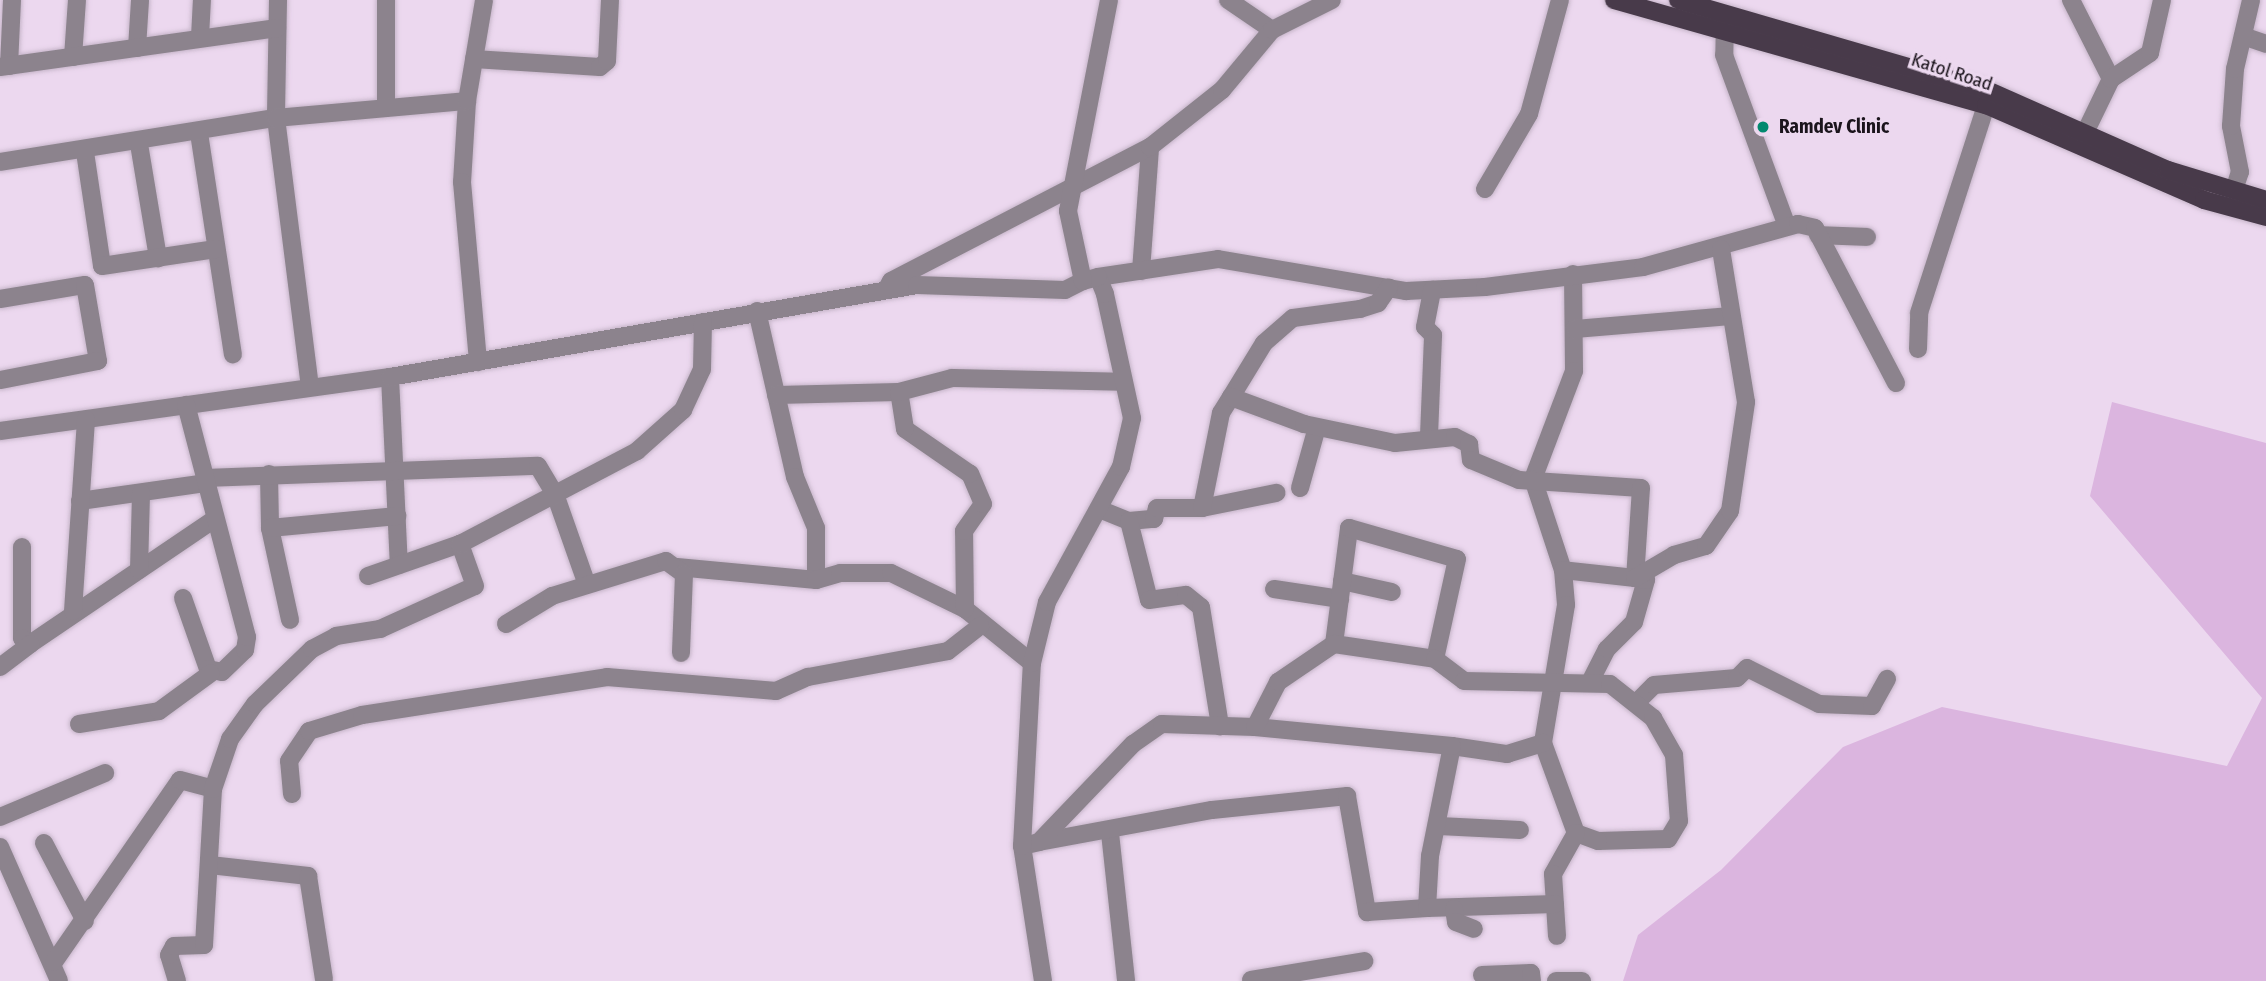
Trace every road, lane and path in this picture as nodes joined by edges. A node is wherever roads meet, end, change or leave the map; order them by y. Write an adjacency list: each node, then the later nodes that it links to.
1 (12, 0): 29 (street)
2 (76, 0): 27 (street)
3 (139, 0): 26 (street)
4 (202, 0): 24 (street)
5 (278, 0): 20 (street)
6 (386, 0): 33 (street)
7 (484, 0): 28 (street)
8 (610, 0): 28 (street)
9 (1109, 0): 41 (street)
10 (1228, 0): 21 (street)
11 (1332, 0): 21 (street)
12 (1560, 0): 42 (street)
13 (1614, 0): 19 (main road, Katol Road)
14 (1679, 0): 18 (main road, Katol Road); 19 (street)
15 (2071, 0): 30 (street)
16 (2162, 0): 30 (street)
17 (2251, 0): 23 (street)
18 (1726, 13): 22 (street); 36 (main road, Katol Road)
19 (1690, 19): 22 (main road, Katol Road)
20 (276, 28): 24 (street); 34 (street)
21 (1272, 30): 38 (street)
22 (1722, 32): 32 (main road, Katol Road); 46 (street)
23 (2243, 36): 25 (street); 43 (street)
24 (200, 37): 26 (street)
25 (2266, 44)
26 (137, 48): 27 (street)
27 (73, 57): 29 (street)
28 (474, 59): 31 (street)
29 (4, 67)
30 (2111, 79): 36 (street)
31 (467, 101): 33 (street); 67 (street)
32 (1986, 105): 36 (main road, Katol Road); 65 (street)
33 (386, 108): 34 (street)
34 (276, 118): 35 (street); 72 (street)
35 (199, 133): 37 (street); 49 (street)
36 (2083, 137): 43 (main road, Katol Road); 45 (main road, Katol Road)
37 (139, 144): 39 (street); 51 (street)
38 (1150, 147): 41 (street); 53 (street)
39 (85, 152): 40 (street); 52 (street)
40 (0, 162)
41 (1070, 189): 55 (street); 59 (street)
42 (1485, 189)
43 (2234, 190): 44 (main road, Katol Road)
44 (2266, 200)
45 (2266, 217)
46 (1787, 226): 47 (street); 50 (street)
47 (1818, 235): 48 (street); 71 (street)
48 (1867, 237)
49 (216, 249): 51 (street); 66 (street)
50 (1721, 249): 54 (street); 62 (street)
51 (158, 258): 52 (street)
52 (102, 266): 56 (street)
53 (1141, 271): 55 (street); 57 (street)
54 (1573, 274): 58 (street); 64 (street)
55 (1091, 279): 59 (street); 70 (street)
56 (85, 285): 60 (street); 69 (street)
57 (1389, 287): 58 (street); 75 (street)
58 (1432, 290): 80 (street)
59 (885, 292): 61 (street)
60 (0, 299)
61 (757, 310): 63 (street); 74 (street)
62 (1731, 316): 64 (street); 103 (street)
63 (703, 322): 67 (street); 88 (street)
64 (1575, 330): 83 (street)
65 (1918, 349)
66 (233, 354)
67 (478, 362): 68 (street)
68 (390, 377): 72 (street); 81 (street)
69 (0, 380)
70 (1123, 382): 73 (street); 91 (street)
71 (1896, 383)
72 (310, 387): 76 (street)
73 (899, 392): 74 (street); 110 (street)
74 (776, 395): 104 (street)
75 (1231, 397): 78 (street); 90 (street)
76 (186, 405): 77 (street); 84 (street)
77 (86, 419): 79 (street); 89 (street)
78 (1317, 427): 80 (street); 85 (street)
79 (0, 430)
80 (1429, 436): 83 (street)
81 (396, 467): 82 (street); 88 (street); 92 (street)
82 (269, 474): 84 (street); 95 (street)
83 (1533, 479): 101 (street); 103 (street)
84 (206, 481): 86 (street); 93 (street)
85 (1300, 488)
86 (141, 493): 89 (street); 100 (street)
87 (1276, 493): 90 (street)
88 (555, 494): 96 (street); 105 (street)
89 (80, 501): 111 (street)
90 (1202, 508): 94 (street)
91 (1098, 509): 94 (street); 119 (street)
92 (397, 516): 95 (street); 98 (street)
93 (212, 521): 100 (street); 121 (street)
94 (1129, 521): 127 (street)
95 (270, 528): 112 (street)
96 (460, 544): 98 (street); 132 (street)
97 (22, 547): 115 (street)
98 (399, 565): 102 (street)
99 (677, 566): 104 (street); 105 (street); 117 (street)
100 (139, 570): 111 (street)
101 (1563, 570): 103 (street); 124 (street)
102 (368, 576)
103 (1635, 578): 123 (street)
104 (816, 580): 110 (street)
105 (587, 585): 113 (street)
106 (1274, 589): 107 (street)
107 (1341, 590): 108 (street); 116 (street); 118 (street)
108 (1392, 592)
109 (183, 598): 121 (street)
110 (965, 609): 114 (street)
111 (73, 611): 115 (street)
112 (290, 621)
113 (506, 624)
114 (980, 626): 119 (street); 133 (street)
115 (30, 644): 120 (street)
116 (1334, 645): 118 (street); 128 (street)
117 (681, 653)
118 (1436, 659): 124 (street)
119 (1032, 663): 140 (street)
120 (0, 667)
121 (211, 673): 126 (street)
122 (1887, 679): 125 (street)
123 (1590, 682): 124 (street); 125 (street)
124 (1551, 683): 129 (street)
125 (1636, 703): 138 (street)
126 (79, 724)
127 (1220, 726): 128 (street); 140 (street)
128 (1255, 727): 130 (street)
129 (1543, 743): 130 (street); 138 (street)
130 (1452, 746): 135 (street)
131 (105, 773): 134 (street)
132 (213, 789): 142 (street); 146 (street)
133 (292, 794)
134 (0, 817)
135 (1438, 826): 136 (street); 144 (street)
136 (1520, 830)
137 (1110, 833): 140 (street); 144 (street); 156 (street)
138 (1576, 833): 143 (street)
139 (44, 843): 146 (street)
140 (1030, 844): 155 (street)
141 (0, 847): 150 (street)
142 (210, 865): 152 (street); 154 (street)
143 (1555, 904): 145 (street); 148 (street)
144 (1427, 908): 145 (street)
145 (1454, 909): 147 (street)
146 (85, 921): 150 (street)
147 (1474, 929)
148 (1557, 936)
149 (1364, 961): 157 (street)
150 (54, 962): 153 (street)
151 (1482, 975): 158 (street)
152 (324, 979)
153 (58, 981)
154 (177, 981)
155 (1043, 981)
156 (1126, 981)
157 (1249, 981)
158 (1532, 981)
159 (1556, 981): 160 (street)
160 (1582, 981)

